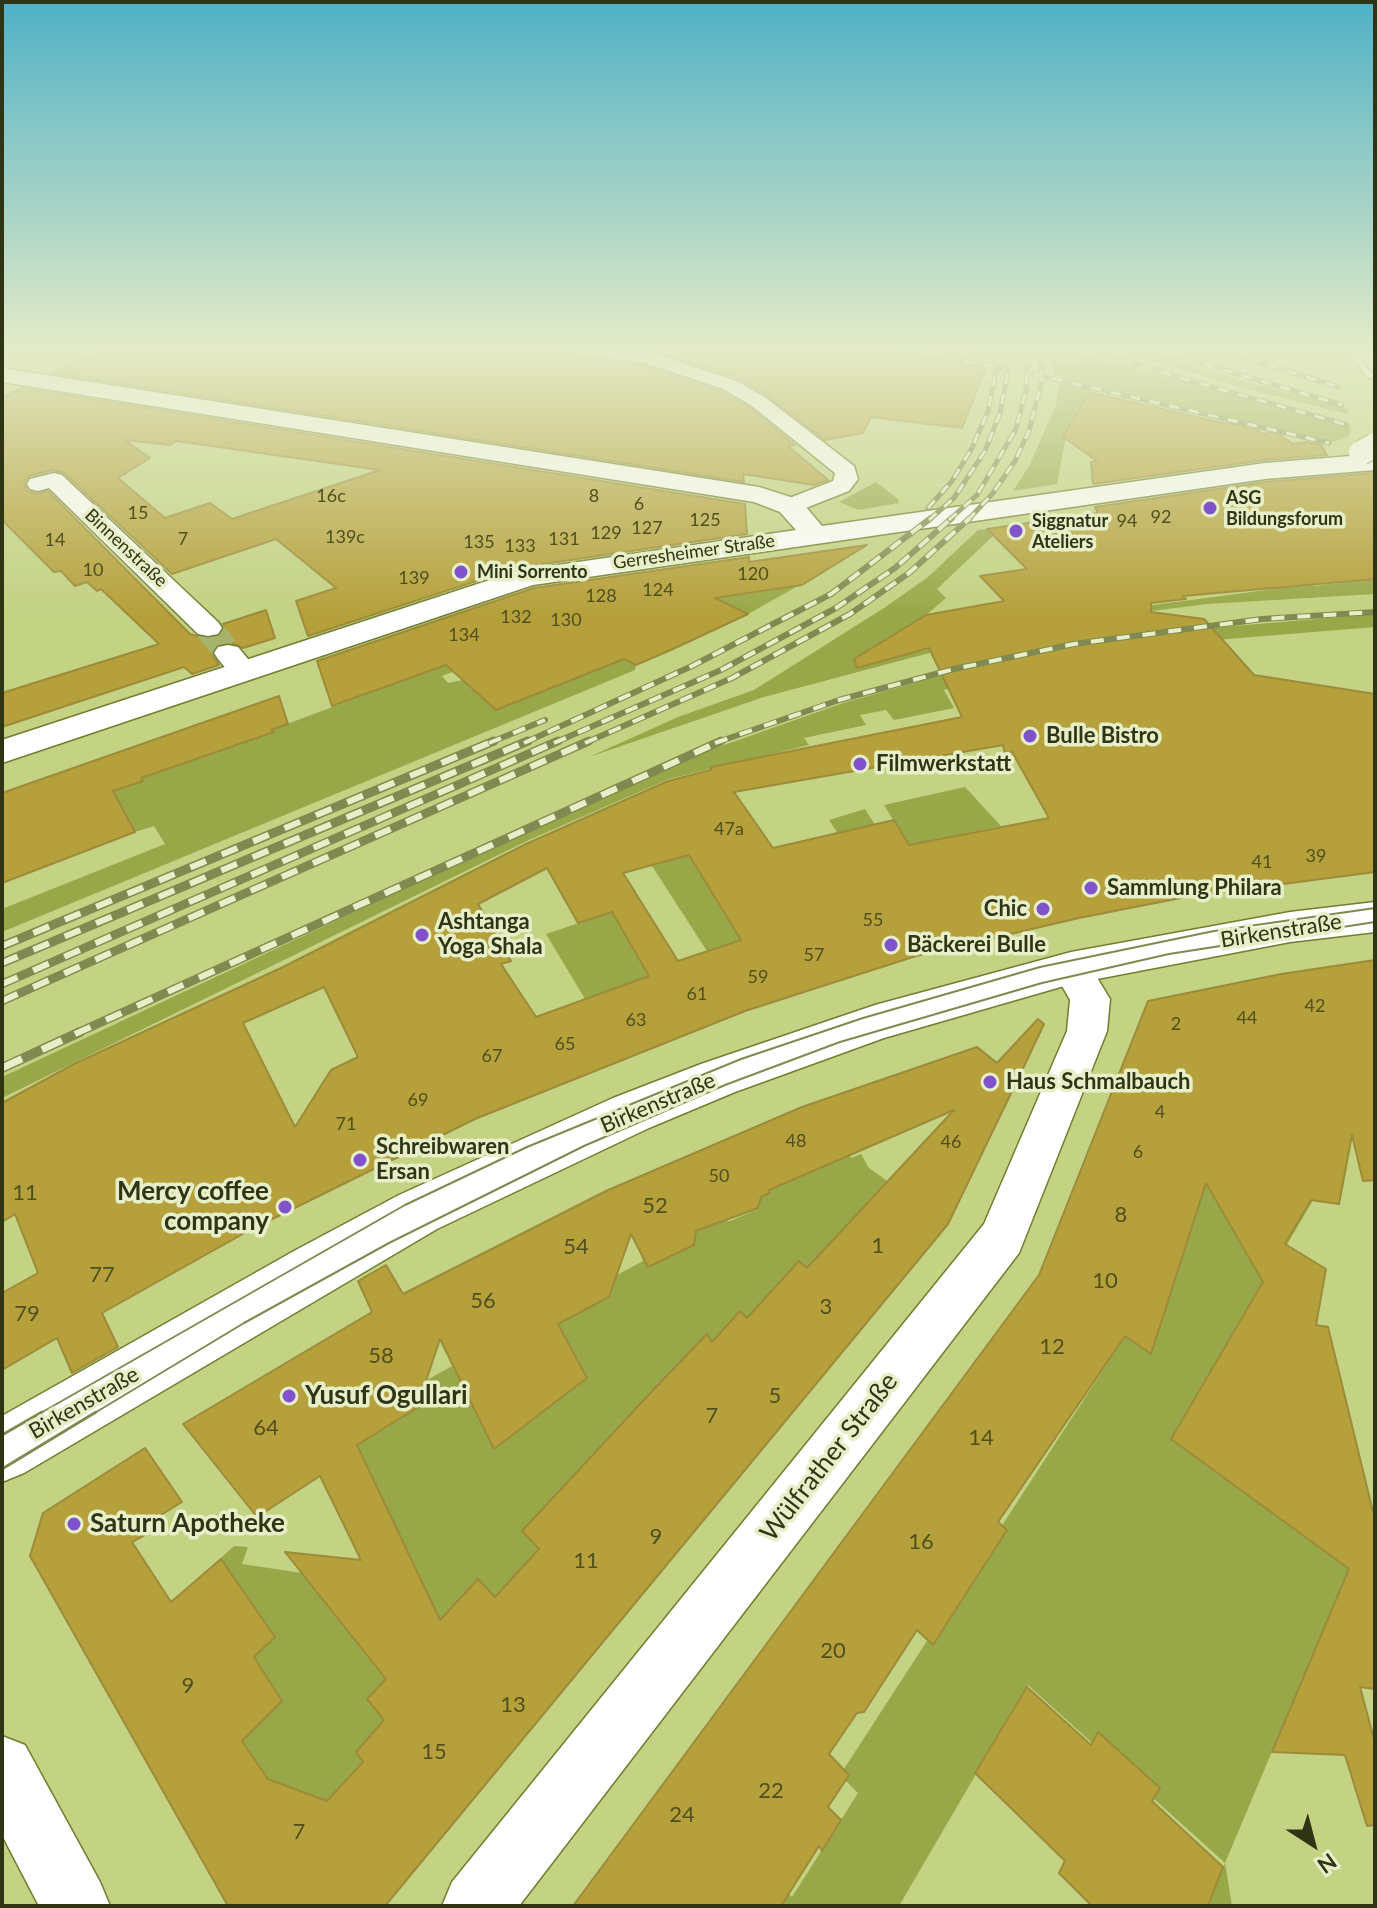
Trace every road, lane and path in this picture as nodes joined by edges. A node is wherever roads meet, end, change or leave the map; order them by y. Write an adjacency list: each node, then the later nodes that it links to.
1 (390, 436): 5 (street)
2 (803, 436): 5 (street)
3 (1370, 453): 6 (street, Gerresheimer Straße)
4 (38, 484): 7 (street, Binnenstraße)
5 (790, 506): 6 (street)
6 (814, 534): 8 (street, Gerresheimer Straße)
7 (208, 628)
8 (2, 752)
9 (1375, 917): 10 (street, Birkenstraße)
10 (1071, 968): 11 (street, Birkenstraße); 14 (street, Wülfrather Straße)
11 (2, 1451)
12 (2, 1768): 13 (street)
13 (76, 1906)
14 (476, 1906)

